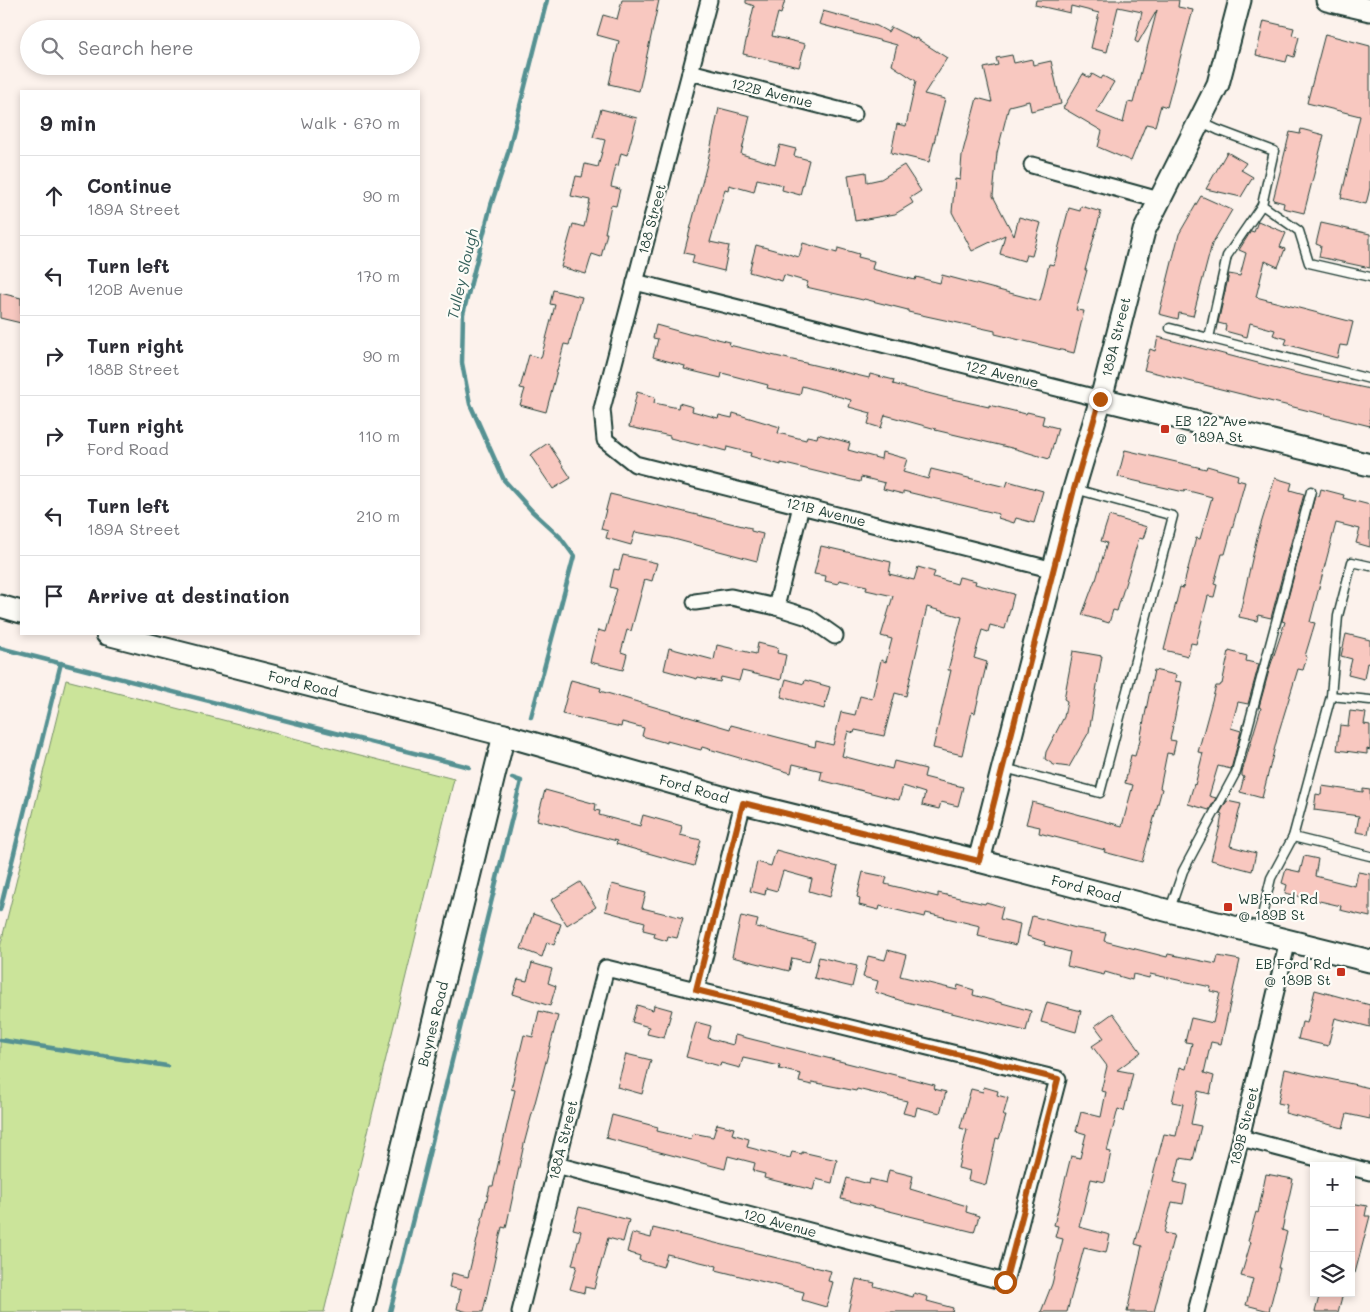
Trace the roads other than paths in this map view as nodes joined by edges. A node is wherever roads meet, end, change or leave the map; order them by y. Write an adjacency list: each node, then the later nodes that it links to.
1 (709, 0): 5 (street, 188 Street)
2 (1240, 0): 7 (street, 189A Street)
3 (1326, 0): 4 (street)
4 (1370, 10)
5 (690, 72): 6 (street, 122B Avenue); 12 (street, 188 Street)
6 (854, 114)
7 (1199, 121): 9 (street, 189A Street); 10 (lane)
8 (1032, 165): 9 (street)
9 (1159, 200): 16 (street, 189A Street)
10 (1262, 205): 11 (lane); 14 (lane)
11 (1370, 277)
12 (635, 282): 16 (street, 122 Avenue); 17 (street, 188 Street)
13 (1170, 328): 14 (lane)
14 (1209, 338): 15 (lane)
15 (1370, 379)
16 (1100, 399): 18 (street, 122 Avenue); 19 (street, 189A Street)
17 (605, 440): 21 (street, 121B Avenue)
18 (1370, 465)
19 (1074, 489): 23 (street, 189A Street); 33 (lane)
20 (1311, 491): 38 (lane)
21 (801, 506): 23 (street, 121B Avenue); 26 (street)
22 (1370, 566): 30 (lane)
23 (1054, 570): 33 (street, 189A Street)
24 (695, 602): 26 (street)
25 (0, 606): 27 (street)
26 (776, 607): 29 (street)
27 (20, 612)
28 (111, 635): 32 (street, Ford Road)
29 (835, 636)
30 (1331, 696): 31 (lane); 35 (lane)
31 (1370, 700)
32 (504, 735): 34 (street, Ford Road); 48 (street, Baynes Road)
33 (1004, 768): 37 (street, 189A Street)
34 (743, 803): 37 (street, Ford Road); 42 (street)
35 (1293, 837): 36 (lane); 39 (lane)
36 (1370, 856)
37 (979, 861): 38 (street, Ford Road)
38 (1169, 911): 39 (street, Ford Road)
39 (1258, 932): 40 (street, Ford Road)
40 (1288, 940): 41 (street, Ford Road); 43 (street, 189B Street)
41 (1370, 961)
42 (696, 990): 45 (street, 188A Street); 45 (street, 120 Avenue)
43 (1241, 1138): 44 (street); 50 (street, 189B Street)
44 (1332, 1162)
45 (556, 1165): 49 (street, 188A Street)
46 (1355, 1168): 47 (street)
47 (1370, 1172)
48 (362, 1312)
49 (520, 1312)
50 (1196, 1312)

